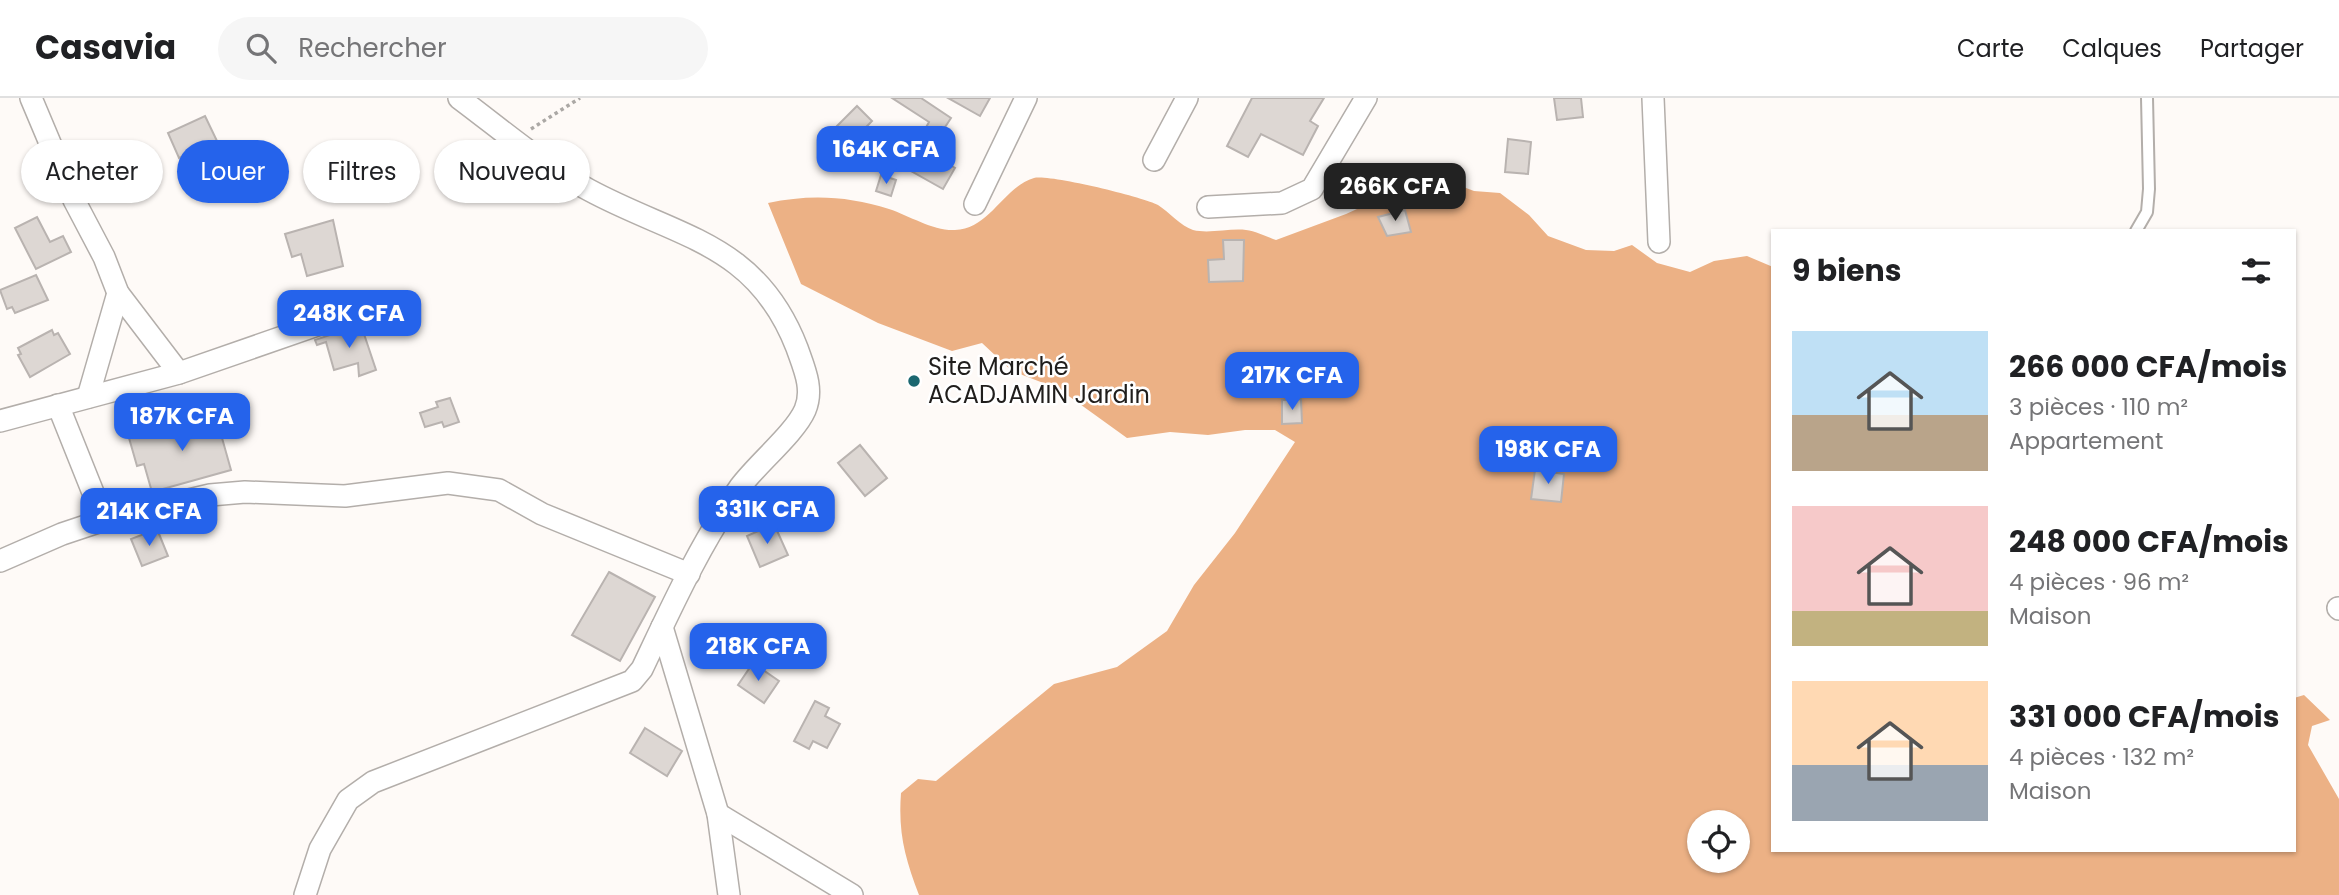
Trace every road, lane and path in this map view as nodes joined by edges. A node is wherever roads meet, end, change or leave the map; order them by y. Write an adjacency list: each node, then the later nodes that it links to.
1 (31, 98): 15 (street)
2 (459, 98): 9 (street)
3 (580, 98): 9 (path)
4 (1026, 98): 11 (street)
5 (1187, 98): 10 (street)
6 (1366, 98): 12 (street)
7 (1653, 98): 14 (street)
8 (2147, 98): 13 (lane)
9 (514, 139): 23 (street)
10 (1154, 160)
11 (975, 204)
12 (1208, 207)
13 (2137, 229)
14 (1659, 242)
15 (118, 293): 17 (street); 18 (street)
16 (349, 314): 17 (street)
17 (178, 373): 18 (street)
18 (88, 397): 19 (street)
19 (58, 405): 20 (street); 21 (street)
20 (0, 421)
21 (104, 520): 22 (street); 23 (street)
22 (0, 561)
23 (689, 574): 24 (street)
24 (662, 627): 25 (street); 26 (street)
25 (718, 814): 27 (street); 28 (street)
26 (305, 895)
27 (729, 895)
28 (852, 895)

